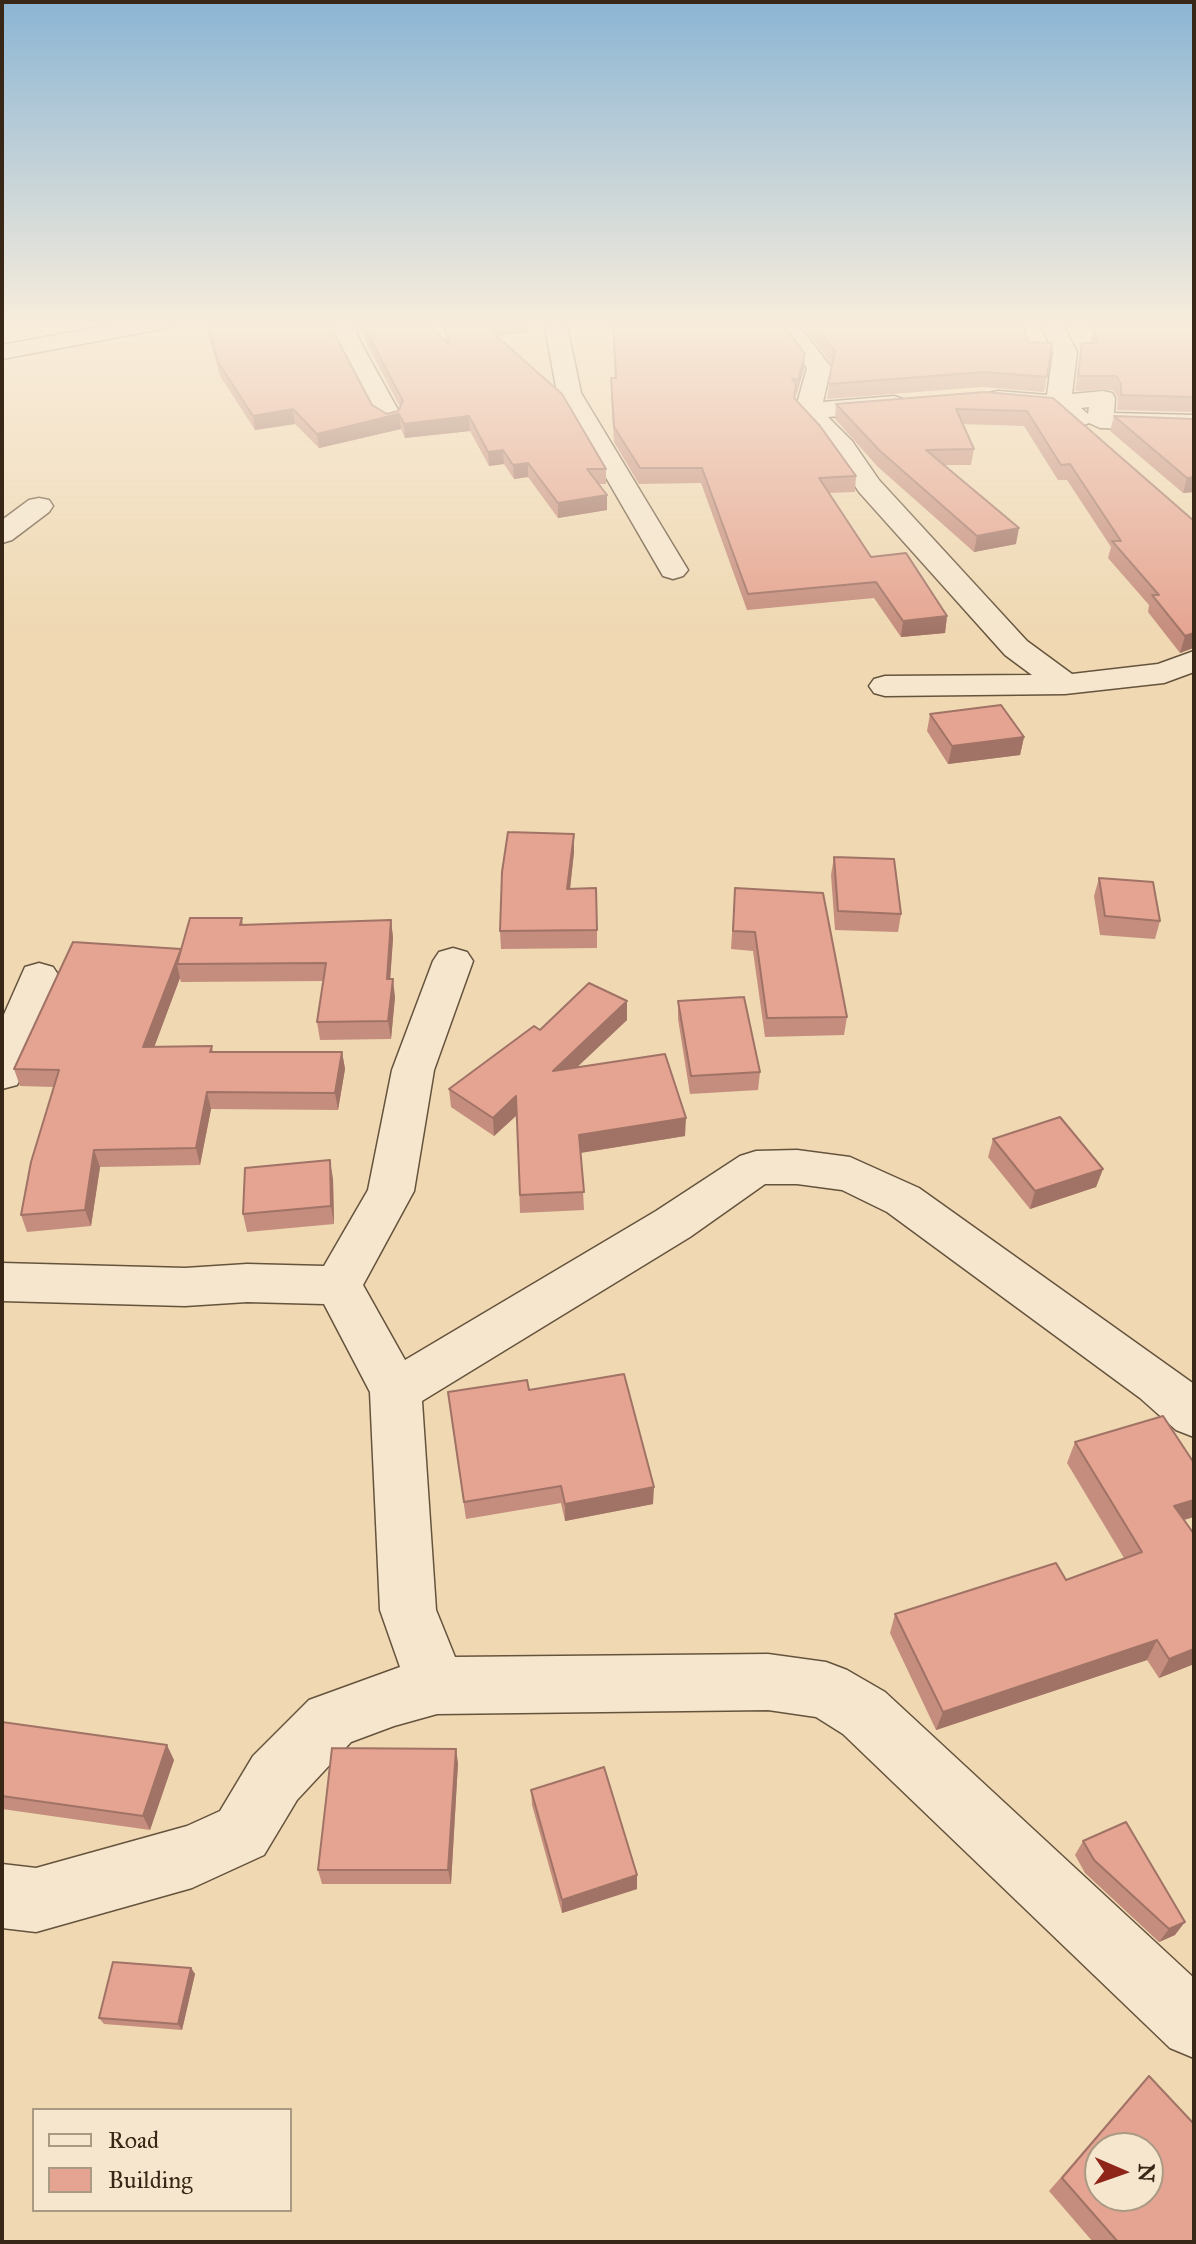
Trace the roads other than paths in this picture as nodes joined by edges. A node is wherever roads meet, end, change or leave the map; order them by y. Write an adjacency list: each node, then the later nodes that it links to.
1 (588, 426): 7 (street)
2 (822, 426): 9 (street)
3 (1085, 426): 4 (street)
4 (1106, 443)
5 (39, 506): 6 (street)
6 (2, 534)
7 (673, 570)
8 (1194, 661): 9 (street)
9 (1065, 684): 10 (street)
10 (885, 686)
11 (453, 961): 15 (street)
12 (39, 976): 13 (street)
13 (2, 1074)
14 (2, 1282): 15 (street)
15 (338, 1285): 16 (street)
16 (396, 1391): 17 (street); 18 (street)
17 (1194, 1415)
18 (437, 1686): 19 (street); 20 (street)
19 (2, 1896)
20 (1194, 2024)

